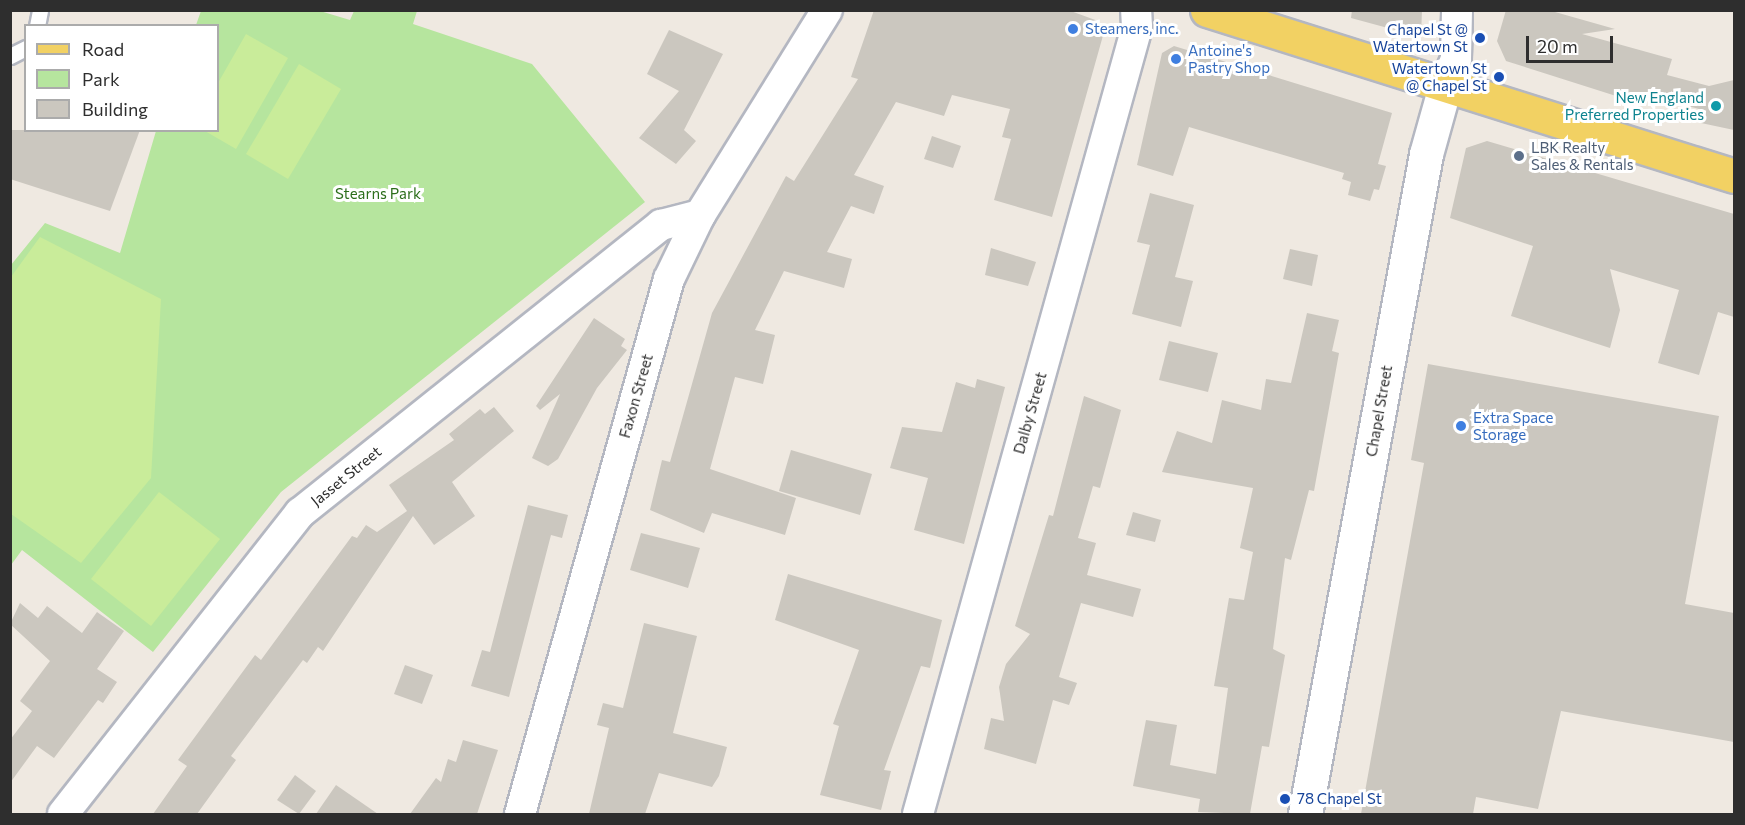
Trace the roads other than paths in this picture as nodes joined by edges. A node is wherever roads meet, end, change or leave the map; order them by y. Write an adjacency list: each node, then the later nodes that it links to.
1 (827, 10): 9 (street, Faxon Street)
2 (1136, 10): 12 (street, Dalby Street)
3 (1207, 10): 7 (main road)
4 (1457, 10): 7 (street, Chapel Street)
5 (24, 49): 6 (lane)
6 (10, 56)
7 (1445, 86): 8 (main road); 13 (street, Chapel Street)
8 (1734, 176)
9 (700, 215): 10 (street, Jasset Street); 11 (street, Faxon Street)
10 (63, 814)
11 (520, 814)
12 (918, 814)
13 (1305, 814)

